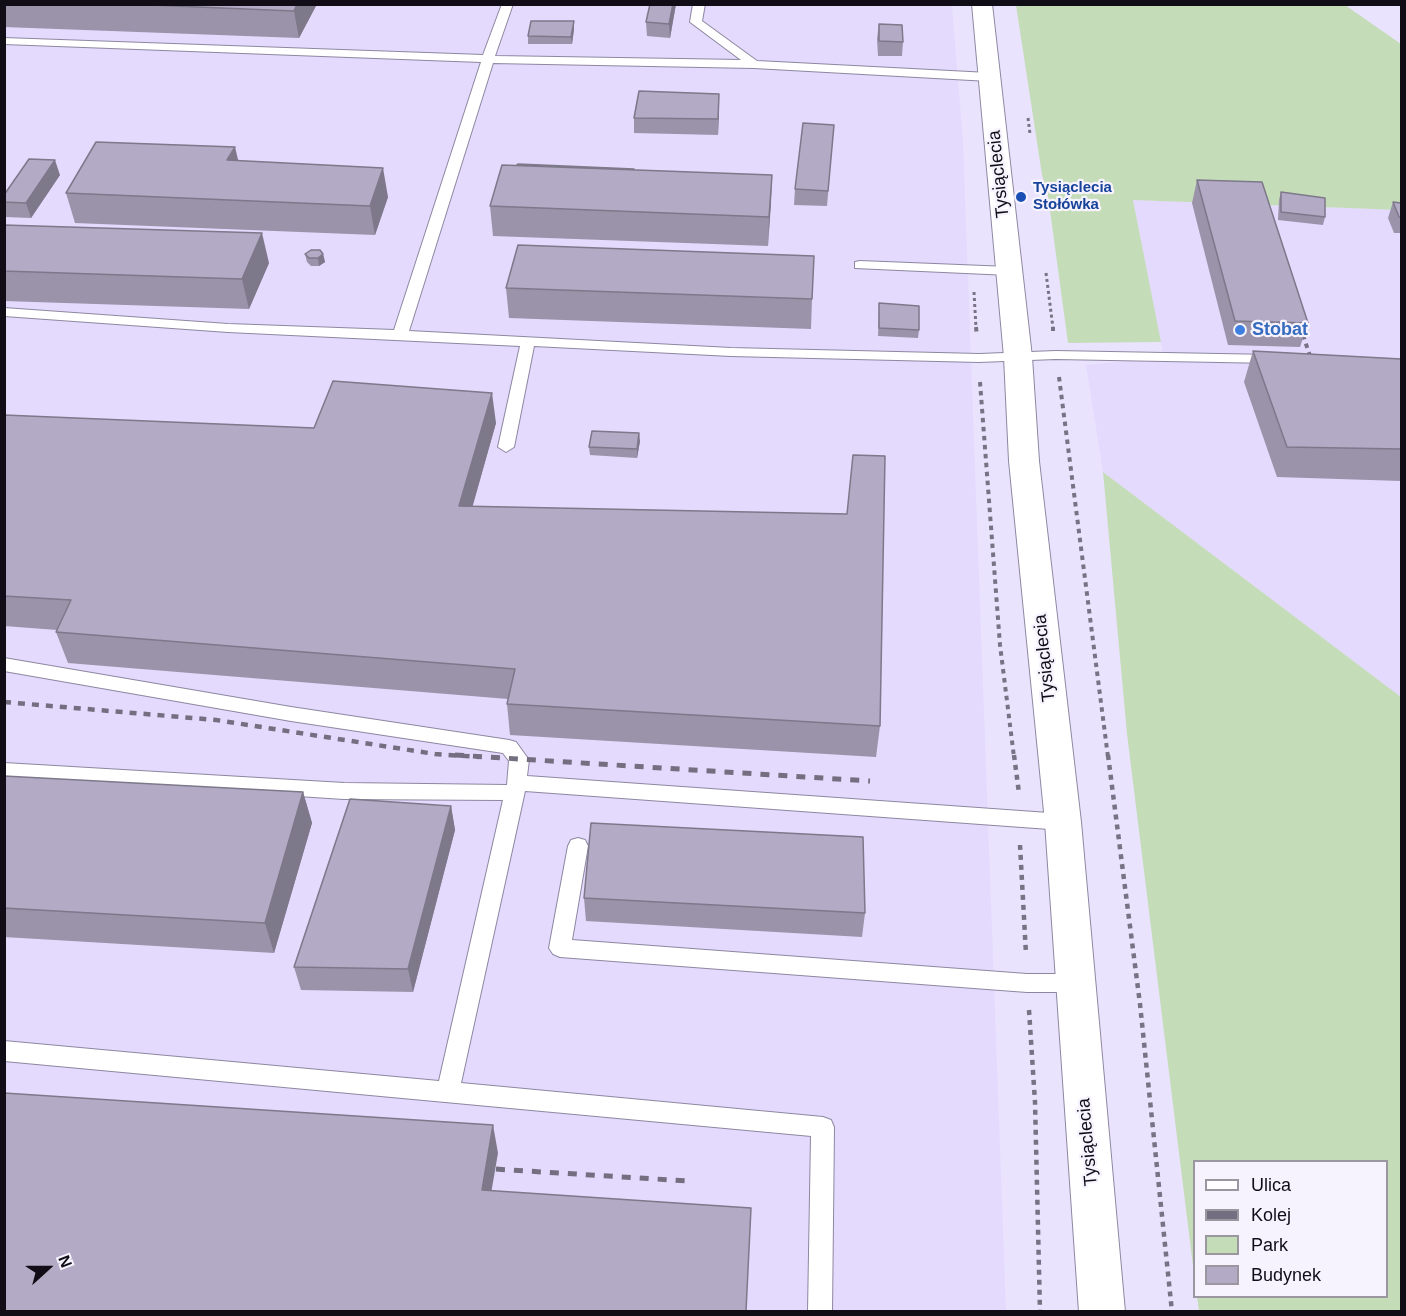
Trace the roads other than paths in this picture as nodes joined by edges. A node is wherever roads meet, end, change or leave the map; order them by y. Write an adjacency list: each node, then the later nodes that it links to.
1 (508, 4): 5 (lane)
2 (699, 4): 6 (lane)
3 (982, 4): 7 (street, Tysiąclecia)
4 (4, 41): 5 (lane)
5 (488, 59): 6 (lane); 11 (lane)
6 (754, 64): 7 (lane)
7 (989, 77): 9 (street, Tysiąclecia)
8 (860, 265): 9 (lane)
9 (1009, 271): 13 (street, Tysiąclecia)
10 (4, 312): 11 (lane)
11 (400, 335): 12 (lane)
12 (528, 342): 13 (lane); 15 (lane)
13 (1018, 357): 14 (lane); 19 (street, Tysiąclecia)
14 (1311, 360)
15 (506, 447)
16 (4, 664): 18 (lane)
17 (4, 770): 18 (lane)
18 (516, 788): 19 (lane); 23 (lane)
19 (1063, 822): 21 (street, Tysiąclecia)
20 (578, 846): 21 (lane)
21 (1076, 983): 25 (street, Tysiąclecia)
22 (4, 1051): 23 (lane)
23 (448, 1092): 24 (lane)
24 (820, 1311)
25 (1102, 1311)

